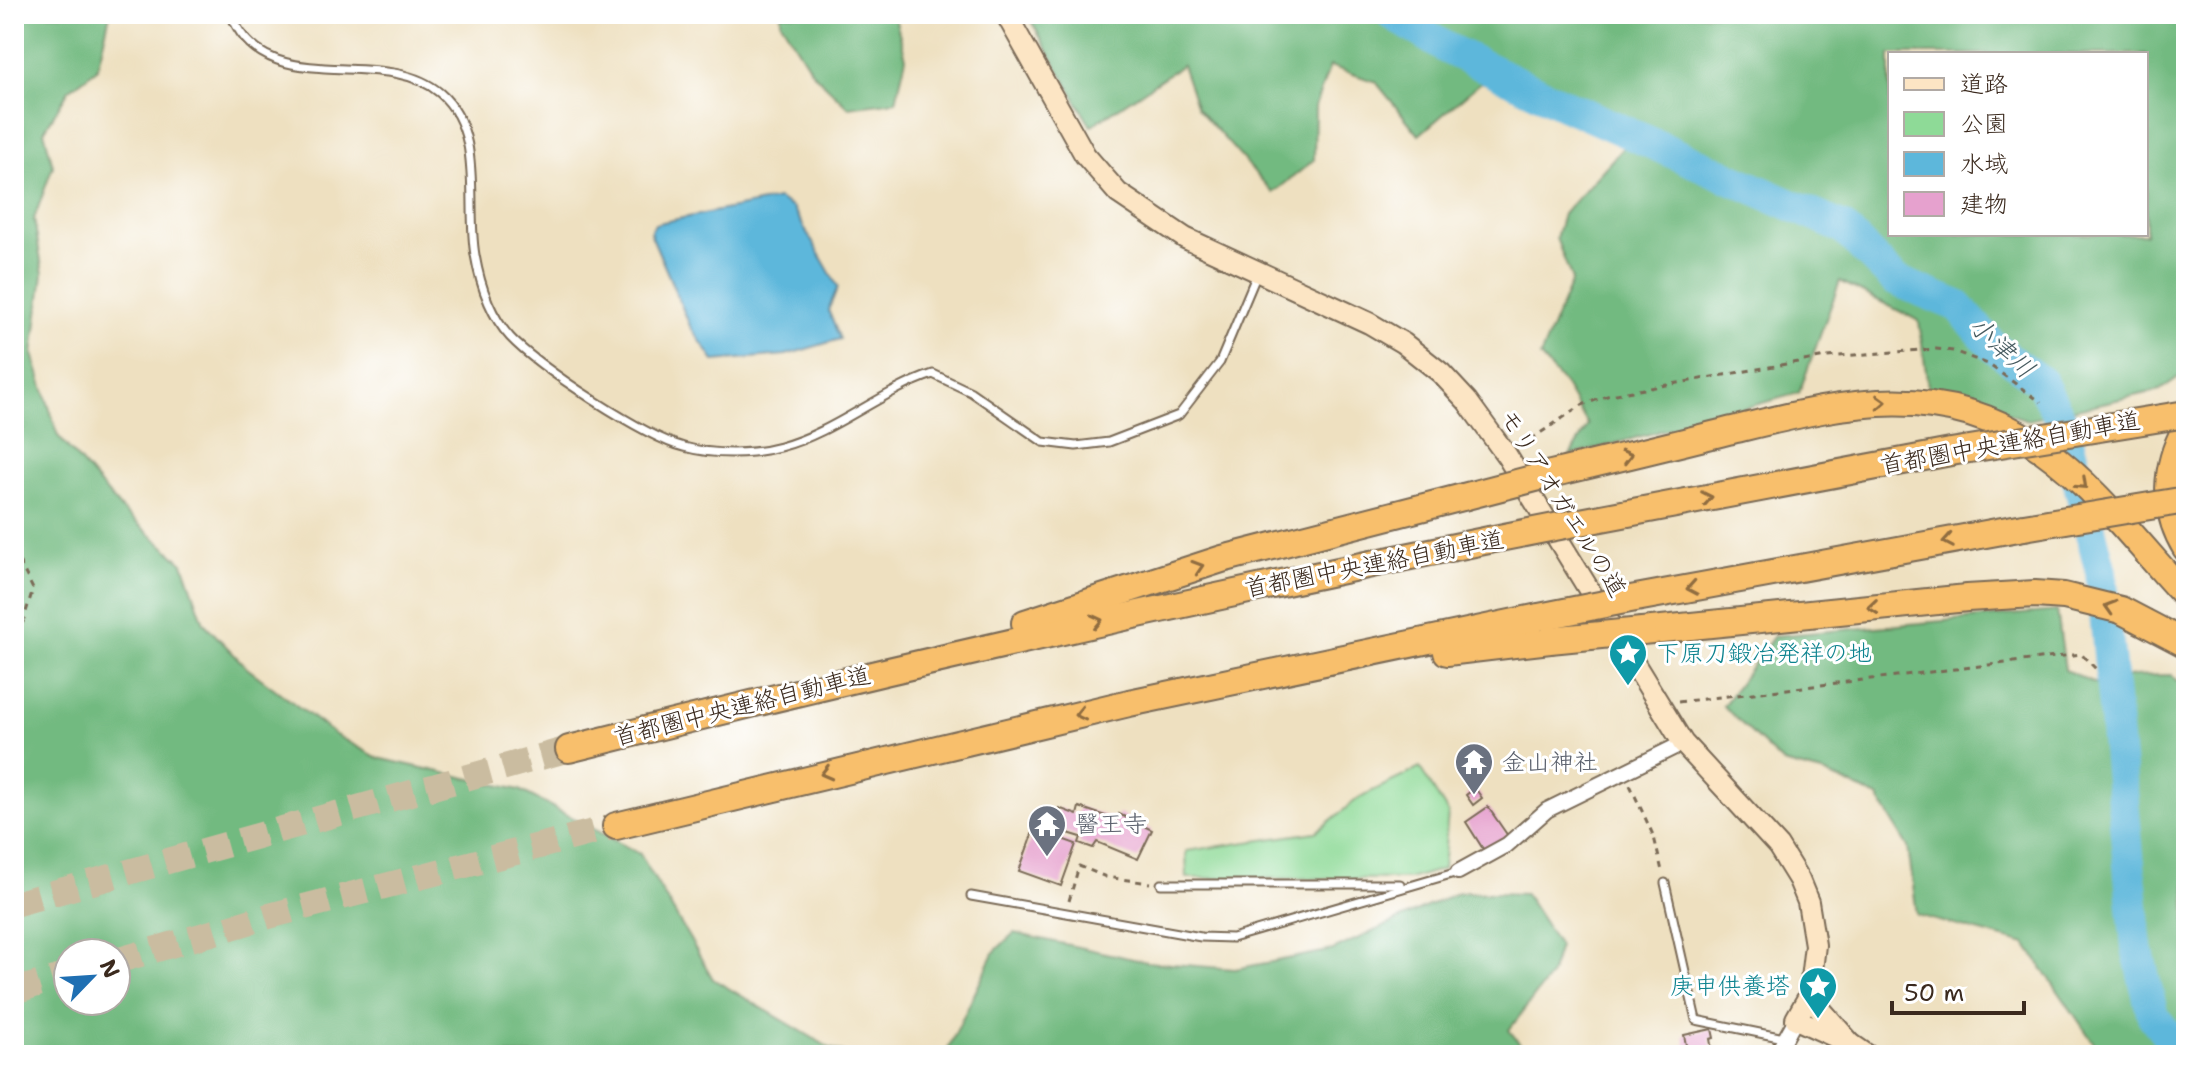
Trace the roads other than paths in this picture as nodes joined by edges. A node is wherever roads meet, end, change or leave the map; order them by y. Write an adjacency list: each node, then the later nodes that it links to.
1 (231, 14): 3 (lane)
2 (1006, 14): 3 (street, モリアオガエルの道)
3 (1257, 274): 12 (street, モリアオガエルの道)
4 (2186, 414): 11 (highway, 首都圏中央連絡自動車道, one-way to 4, bridge)
5 (2186, 428): 7 (highway)
6 (2186, 500): 9 (highway, one-way to 9, bridge)
7 (2186, 548)
8 (2178, 587): 11 (highway, one-way to 8, bridge)
9 (1545, 628): 10 (highway, one-way to 9, bridge); 14 (highway, one-way to 14)
10 (2182, 641)
11 (858, 677): 13 (highway, 首都圏中央連絡自動車道)
12 (1683, 743): 15 (street); 20 (street, モリアオガエルの道)
13 (569, 749)
14 (616, 826)
15 (1458, 872): 18 (lane)
16 (1665, 883): 22 (lane)
17 (1161, 884): 18 (lane)
18 (1410, 884): 19 (lane)
19 (971, 896)
20 (1809, 996): 21 (street, モリアオガエルの道); 23 (street)
21 (1796, 1019): 22 (street); 23 (street)
22 (1784, 1038): 24 (street)
23 (1859, 1050)
24 (1776, 1055)

